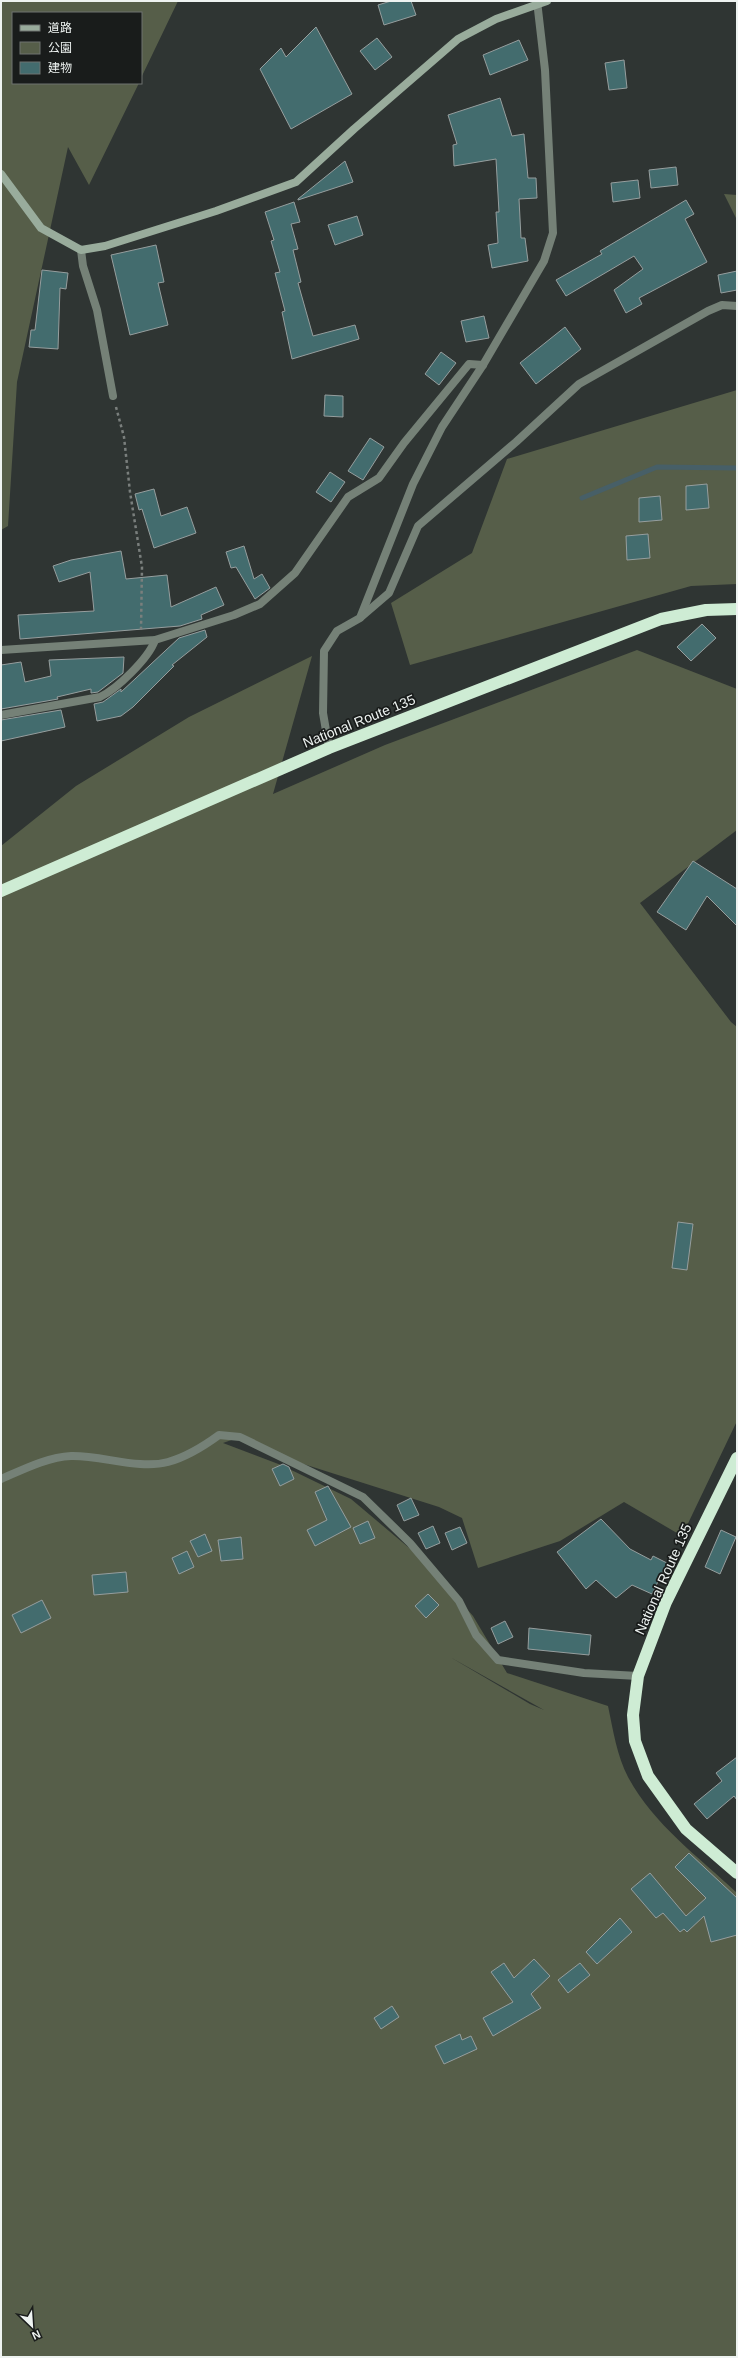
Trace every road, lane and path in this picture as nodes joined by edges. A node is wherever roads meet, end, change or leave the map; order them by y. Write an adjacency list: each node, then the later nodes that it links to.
1 (546, 1): 2 (street)
2 (538, 3): 4 (street); 6 (street)
3 (1, 174): 4 (street)
4 (81, 250): 7 (street)
5 (737, 306): 9 (street)
6 (482, 365): 9 (street); 11 (street)
7 (113, 396): 10 (path)
8 (737, 609): 14 (highway, National Route 135)
9 (360, 618): 14 (street)
10 (141, 640): 11 (street); 12 (street)
11 (155, 640): 13 (street)
12 (1, 650)
13 (1, 715)
14 (329, 748): 15 (highway, National Route 135)
15 (1, 891)
16 (737, 1458): 18 (highway, National Route 135)
17 (1, 1479): 18 (street)
18 (638, 1676): 19 (highway, National Route 135)
19 (737, 1873)

